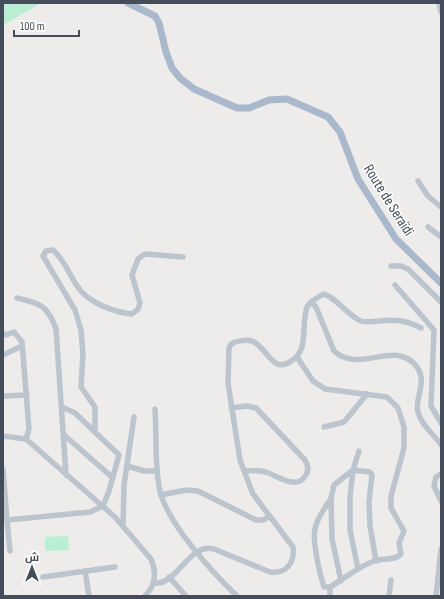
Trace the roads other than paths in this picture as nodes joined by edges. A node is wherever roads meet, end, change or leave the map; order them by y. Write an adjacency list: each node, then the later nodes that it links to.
1 (128, 3): 11 (main road, Route de Seraïdi)
2 (439, 3): 3 (street)
3 (441, 12)
4 (418, 181): 6 (street)
5 (441, 199): 6 (street)
6 (440, 206)
7 (428, 227): 8 (street)
8 (441, 237)
9 (183, 256): 32 (street)
10 (391, 266): 15 (street)
11 (441, 284)
12 (395, 285): 17 (street)
13 (17, 298): 26 (street)
14 (311, 302): 16 (street); 22 (street); 36 (street)
15 (441, 302)
16 (421, 328)
17 (434, 330): 18 (street); 30 (street)
18 (441, 330)
19 (3, 333): 20 (street)
20 (22, 346): 21 (street); 24 (street)
21 (3, 355)
22 (297, 357): 23 (street); 27 (street)
23 (367, 394): 31 (street); 56 (street)
24 (27, 395): 25 (street); 35 (street)
25 (3, 396)
26 (62, 407): 32 (street); 34 (street)
27 (231, 408): 42 (street); 42 (street)
28 (155, 409): 41 (street)
29 (134, 417): 38 (street)
30 (441, 423)
31 (324, 427)
32 (95, 432): 45 (street)
33 (3, 436): 35 (street)
34 (64, 436): 44 (street); 45 (street)
35 (26, 439): 44 (street)
36 (441, 445)
37 (359, 451): 40 (street)
38 (127, 466): 41 (street); 52 (street)
39 (3, 469): 51 (street)
40 (353, 470): 47 (street); 56 (street); 58 (street)
41 (157, 471): 46 (street)
42 (244, 471): 50 (street)
43 (441, 474): 48 (street)
44 (66, 475): 49 (street)
45 (113, 478): 49 (street)
46 (162, 495): 50 (street); 55 (street)
47 (331, 498): 63 (street); 65 (street)
48 (441, 501)
49 (103, 506): 51 (street); 52 (street)
50 (270, 516): 55 (street)
51 (7, 520): 54 (street)
52 (123, 526): 64 (street)
53 (441, 549): 72 (street)
54 (10, 551)
55 (197, 552): 61 (street); 70 (street)
56 (376, 561): 58 (street)
57 (115, 567): 59 (street)
58 (358, 569): 63 (street)
59 (85, 571): 60 (street); 67 (street)
60 (43, 577)
61 (169, 577): 64 (street); 69 (street)
62 (391, 580): 71 (street)
63 (341, 581): 65 (street)
64 (154, 583): 68 (street)
65 (330, 587): 66 (street)
66 (331, 595)
67 (89, 596)
68 (145, 596)
69 (186, 596)
70 (236, 596)
71 (388, 596)
72 (436, 596)

